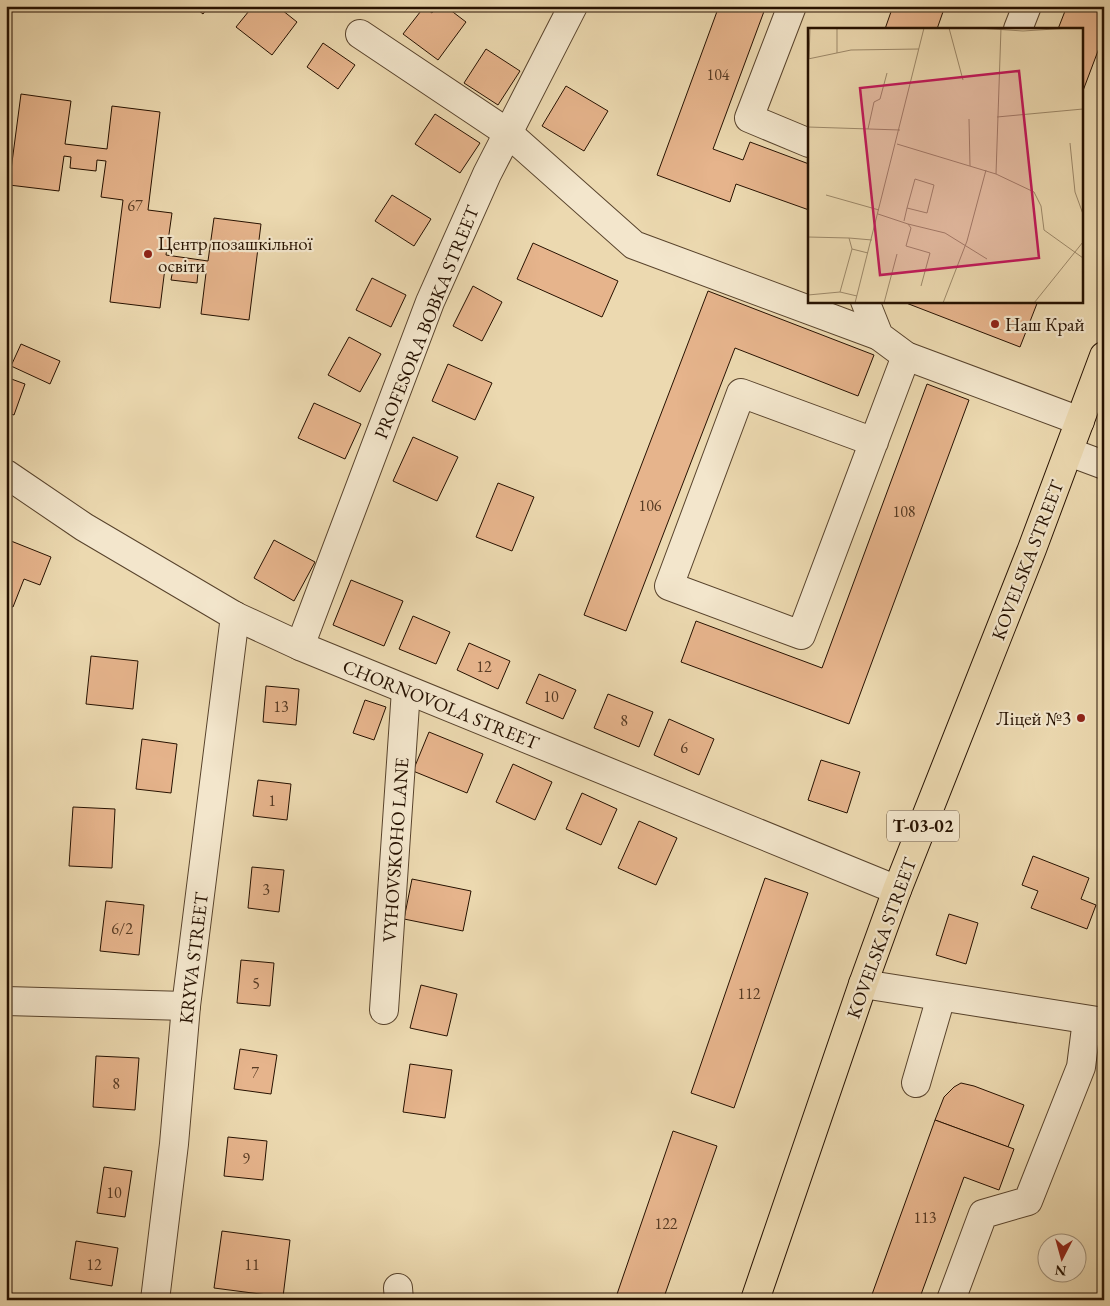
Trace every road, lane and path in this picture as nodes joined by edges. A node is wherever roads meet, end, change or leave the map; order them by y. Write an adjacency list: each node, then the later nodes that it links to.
1 (573, 6): 6 (street, PROFESORA BOBKA STREET)
2 (792, 6): 7 (street)
3 (1027, 6): 4 (street)
4 (1018, 28)
5 (360, 34): 6 (street)
6 (508, 133): 9 (street); 18 (street, PROFESORA BOBKA STREET)
7 (808, 142)
8 (864, 302): 9 (street)
9 (879, 336): 10 (street)
10 (906, 356): 12 (street); 13 (street)
11 (1104, 356): 12 (main road, KOVELSKA STREET / Т-03-02)
12 (1080, 421): 14 (main road, KOVELSKA STREET / Т-03-02)
13 (874, 442): 13 (street)
14 (1069, 452): 15 (street); 20 (main road, KOVELSKA STREET / Т-03-02)
15 (1104, 465)
16 (6, 474): 17 (street, CHORNOVOLA STREET)
17 (235, 616): 18 (street, CHORNOVOLA STREET); 24 (street, KRYVA STREET)
18 (300, 646): 19 (street, CHORNOVOLA STREET)
19 (406, 690): 20 (street, CHORNOVOLA STREET); 25 (street, VYHOVSKOHO LANE)
20 (898, 890): 21 (main road, KOVELSKA STREET / Т-03-02)
21 (863, 984): 22 (street); 29 (main road, KOVELSKA STREET / Т-03-02)
22 (941, 997): 26 (street); 27 (street)
23 (6, 1001): 24 (street)
24 (186, 1006): 28 (street, KRYVA STREET)
25 (384, 1010)
26 (1095, 1021): 30 (street)
27 (916, 1083)
28 (155, 1300)
29 (755, 1300)
30 (951, 1300)

